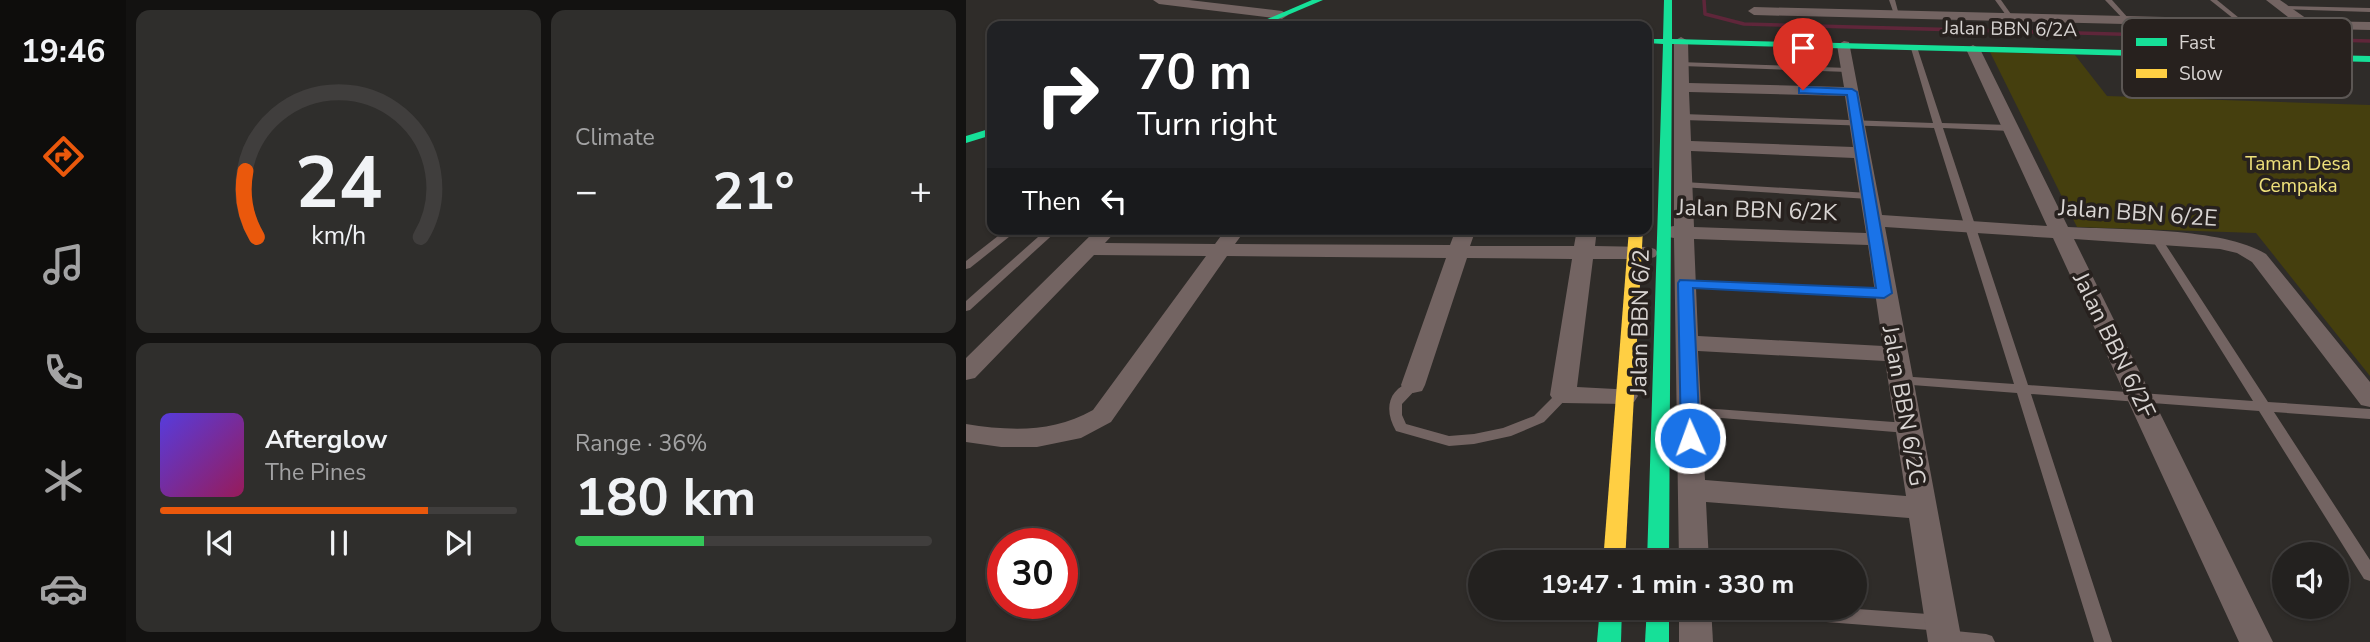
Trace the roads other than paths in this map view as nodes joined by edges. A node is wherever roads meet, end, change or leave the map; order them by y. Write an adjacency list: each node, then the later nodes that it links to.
1 (1159, 0): 16 (street)
2 (1319, 0): 16 (street)
3 (1668, 0): 28 (street, Jalan BBN 6/2)
4 (1892, 0): 15 (lane)
5 (1945, 0): 17 (street)
6 (1998, 0): 18 (lane)
7 (2108, 0): 19 (lane)
8 (2213, 0): 21 (lane)
9 (2272, 0): 12 (street)
10 (1836, 6): 14 (street); 15 (street)
11 (2169, 7): 20 (street)
12 (2284, 8): 13 (lane); 22 (street)
13 (2370, 10)
14 (1754, 11)
15 (1898, 14): 17 (street)
16 (1282, 15): 24 (street)
17 (1952, 16): 18 (street)
18 (2010, 17): 23 (street)
19 (2125, 18)
20 (2182, 18)
21 (2236, 18)
22 (2298, 18)
23 (2122, 20)
24 (1267, 21)
25 (2352, 25): 26 (street)
26 (2370, 26)
27 (1652, 41): 28 (street, Jalan BBN 6/2A)
28 (1674, 41): 29 (street, Jalan BBN 6/2A); 35 (street); 51 (street, Jalan BBN 6/2)
29 (1844, 46): 30 (street, Jalan BBN 6/2A); 36 (street, Jalan BBN 6/2G)
30 (1913, 47): 31 (street, Jalan BBN 6/2A); 40 (lane)
31 (1973, 49): 32 (street, Jalan BBN 6/2A); 41 (street, Jalan BBN 6/2F)
32 (2122, 53)
33 (2352, 59): 34 (street, Jalan BBN 6/2A)
34 (2370, 59)
35 (1682, 64): 36 (lane); 37 (street)
36 (1850, 81): 37 (street); 39 (street, Jalan BBN 6/2G)
37 (1683, 87): 38 (street)
38 (1683, 117): 39 (lane); 44 (street)
39 (1857, 122): 40 (lane); 45 (street, Jalan BBN 6/2G)
40 (1939, 125): 41 (lane); 48 (lane)
41 (2010, 128): 52 (street, Jalan BBN 6/2F)
42 (987, 133): 43 (street)
43 (966, 140)
44 (1684, 146): 45 (street); 46 (street)
45 (1862, 153): 47 (street, Jalan BBN 6/2G)
46 (1684, 185): 47 (lane); 51 (street)
47 (1869, 196): 49 (street, Jalan BBN 6/2G)
48 (1972, 227): 49 (street, Jalan BBN 6/2E); 52 (street, Jalan BBN 6/2E); 75 (lane)
49 (1875, 230): 51 (street, Jalan BBN 6/2K); 68 (street, Jalan BBN 6/2G)
50 (1652, 231): 51 (street, Jalan BBN 6/2K)
51 (1675, 232): 65 (street, Jalan BBN 6/2); 67 (street)
52 (2060, 233): 59 (street, Jalan BBN 6/2E); 78 (street, Jalan BBN 6/2F)
53 (1006, 235): 66 (lane)
54 (1047, 235): 69 (lane)
55 (1102, 235): 61 (street)
56 (1232, 235): 62 (street)
57 (1464, 235): 63 (street)
58 (1635, 235): 64 (street, Jalan BBN 6/2)
59 (2156, 239): 79 (street, Jalan BBN 6/2E); 80 (lane)
60 (1586, 240): 63 (street); 64 (street); 76 (street)
61 (1088, 249): 62 (street); 72 (street)
62 (1221, 250): 63 (street); 84 (street)
63 (1459, 251): 74 (street)
64 (1633, 253): 65 (street); 77 (street, Jalan BBN 6/2)
65 (1663, 253): 88 (street, Jalan BBN 6/2)
66 (966, 266)
67 (1686, 283): 68 (lane); 70 (street)
68 (1884, 293): 71 (street, Jalan BBN 6/2G)
69 (966, 307)
70 (1686, 343): 71 (street); 81 (street)
71 (1894, 354): 73 (street, Jalan BBN 6/2G)
72 (966, 372)
73 (1899, 380): 75 (lane); 83 (street, Jalan BBN 6/2G)
74 (1413, 386): 76 (lane)
75 (2023, 389): 78 (lane); 100 (lane)
76 (1563, 395): 77 (street)
77 (1625, 396): 87 (street, Jalan BBN 6/2)
78 (2139, 398): 80 (lane); 101 (street, Jalan BBN 6/2F)
79 (2370, 399)
80 (2261, 407): 82 (lane); 90 (lane)
81 (1689, 412): 83 (lane); 85 (street)
82 (2370, 414)
83 (1907, 428): 86 (street, Jalan BBN 6/2G)
84 (966, 433)
85 (1693, 491): 86 (street); 89 (street)
86 (1922, 508): 95 (street, Jalan BBN 6/2G)
87 (1615, 550)
88 (1658, 550)
89 (1694, 550)
90 (2370, 574)
91 (1610, 620): 96 (street)
92 (1658, 620): 97 (street)
93 (1695, 620): 98 (street)
94 (1829, 620): 95 (lane)
95 (1944, 634): 99 (lane)
96 (1609, 642)
97 (1657, 642)
98 (1696, 642)
99 (1986, 642)
100 (2103, 642)
101 (2256, 642)

